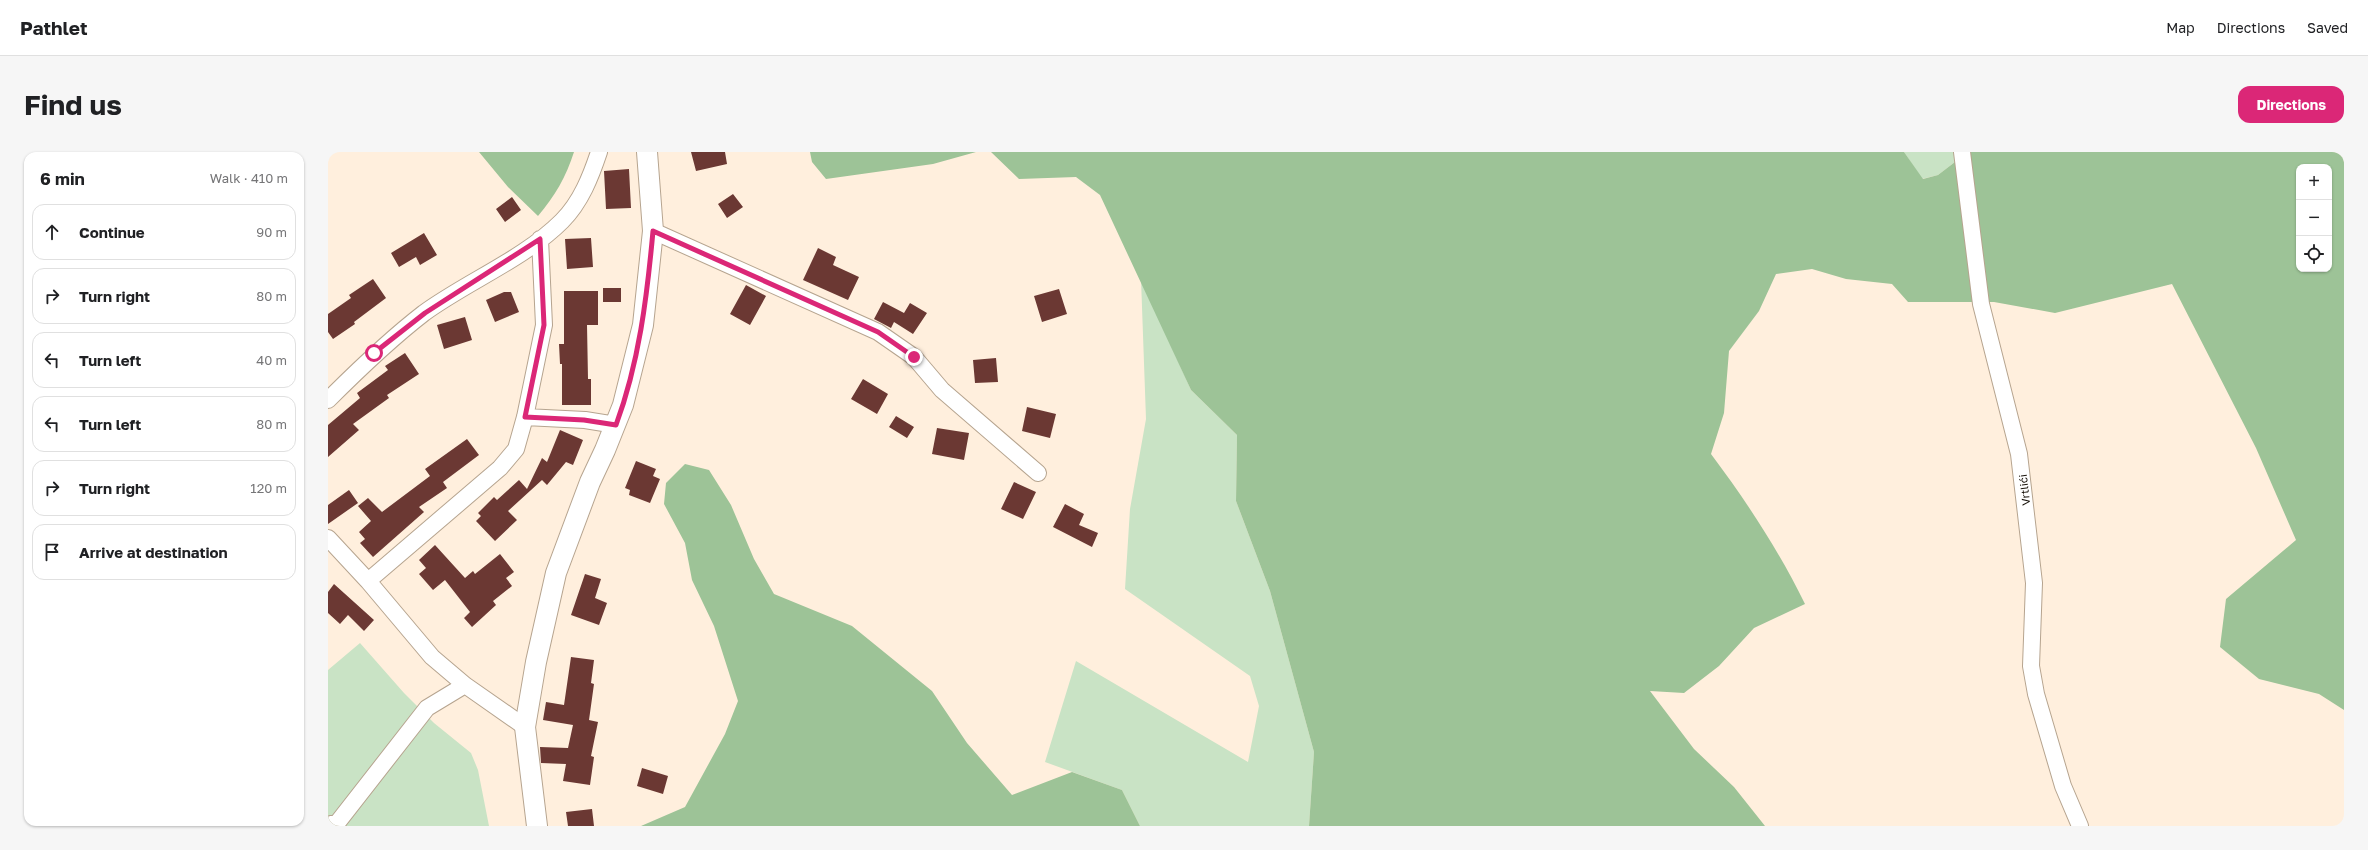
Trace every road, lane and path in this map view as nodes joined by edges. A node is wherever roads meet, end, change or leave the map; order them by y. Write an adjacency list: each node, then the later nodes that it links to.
1 (599, 152): 5 (street)
2 (647, 152): 4 (street)
3 (1962, 152): 16 (street, Vrtlići)
4 (653, 231): 8 (street); 9 (street)
5 (540, 239): 6 (street); 7 (street)
6 (328, 400)
7 (525, 417): 8 (street); 11 (street)
8 (616, 425): 13 (street)
9 (1038, 473)
10 (328, 538): 11 (street)
11 (368, 581): 12 (street)
12 (465, 685): 13 (street); 14 (street)
13 (525, 727): 15 (street)
14 (328, 825)
15 (538, 826)
16 (2080, 826)

